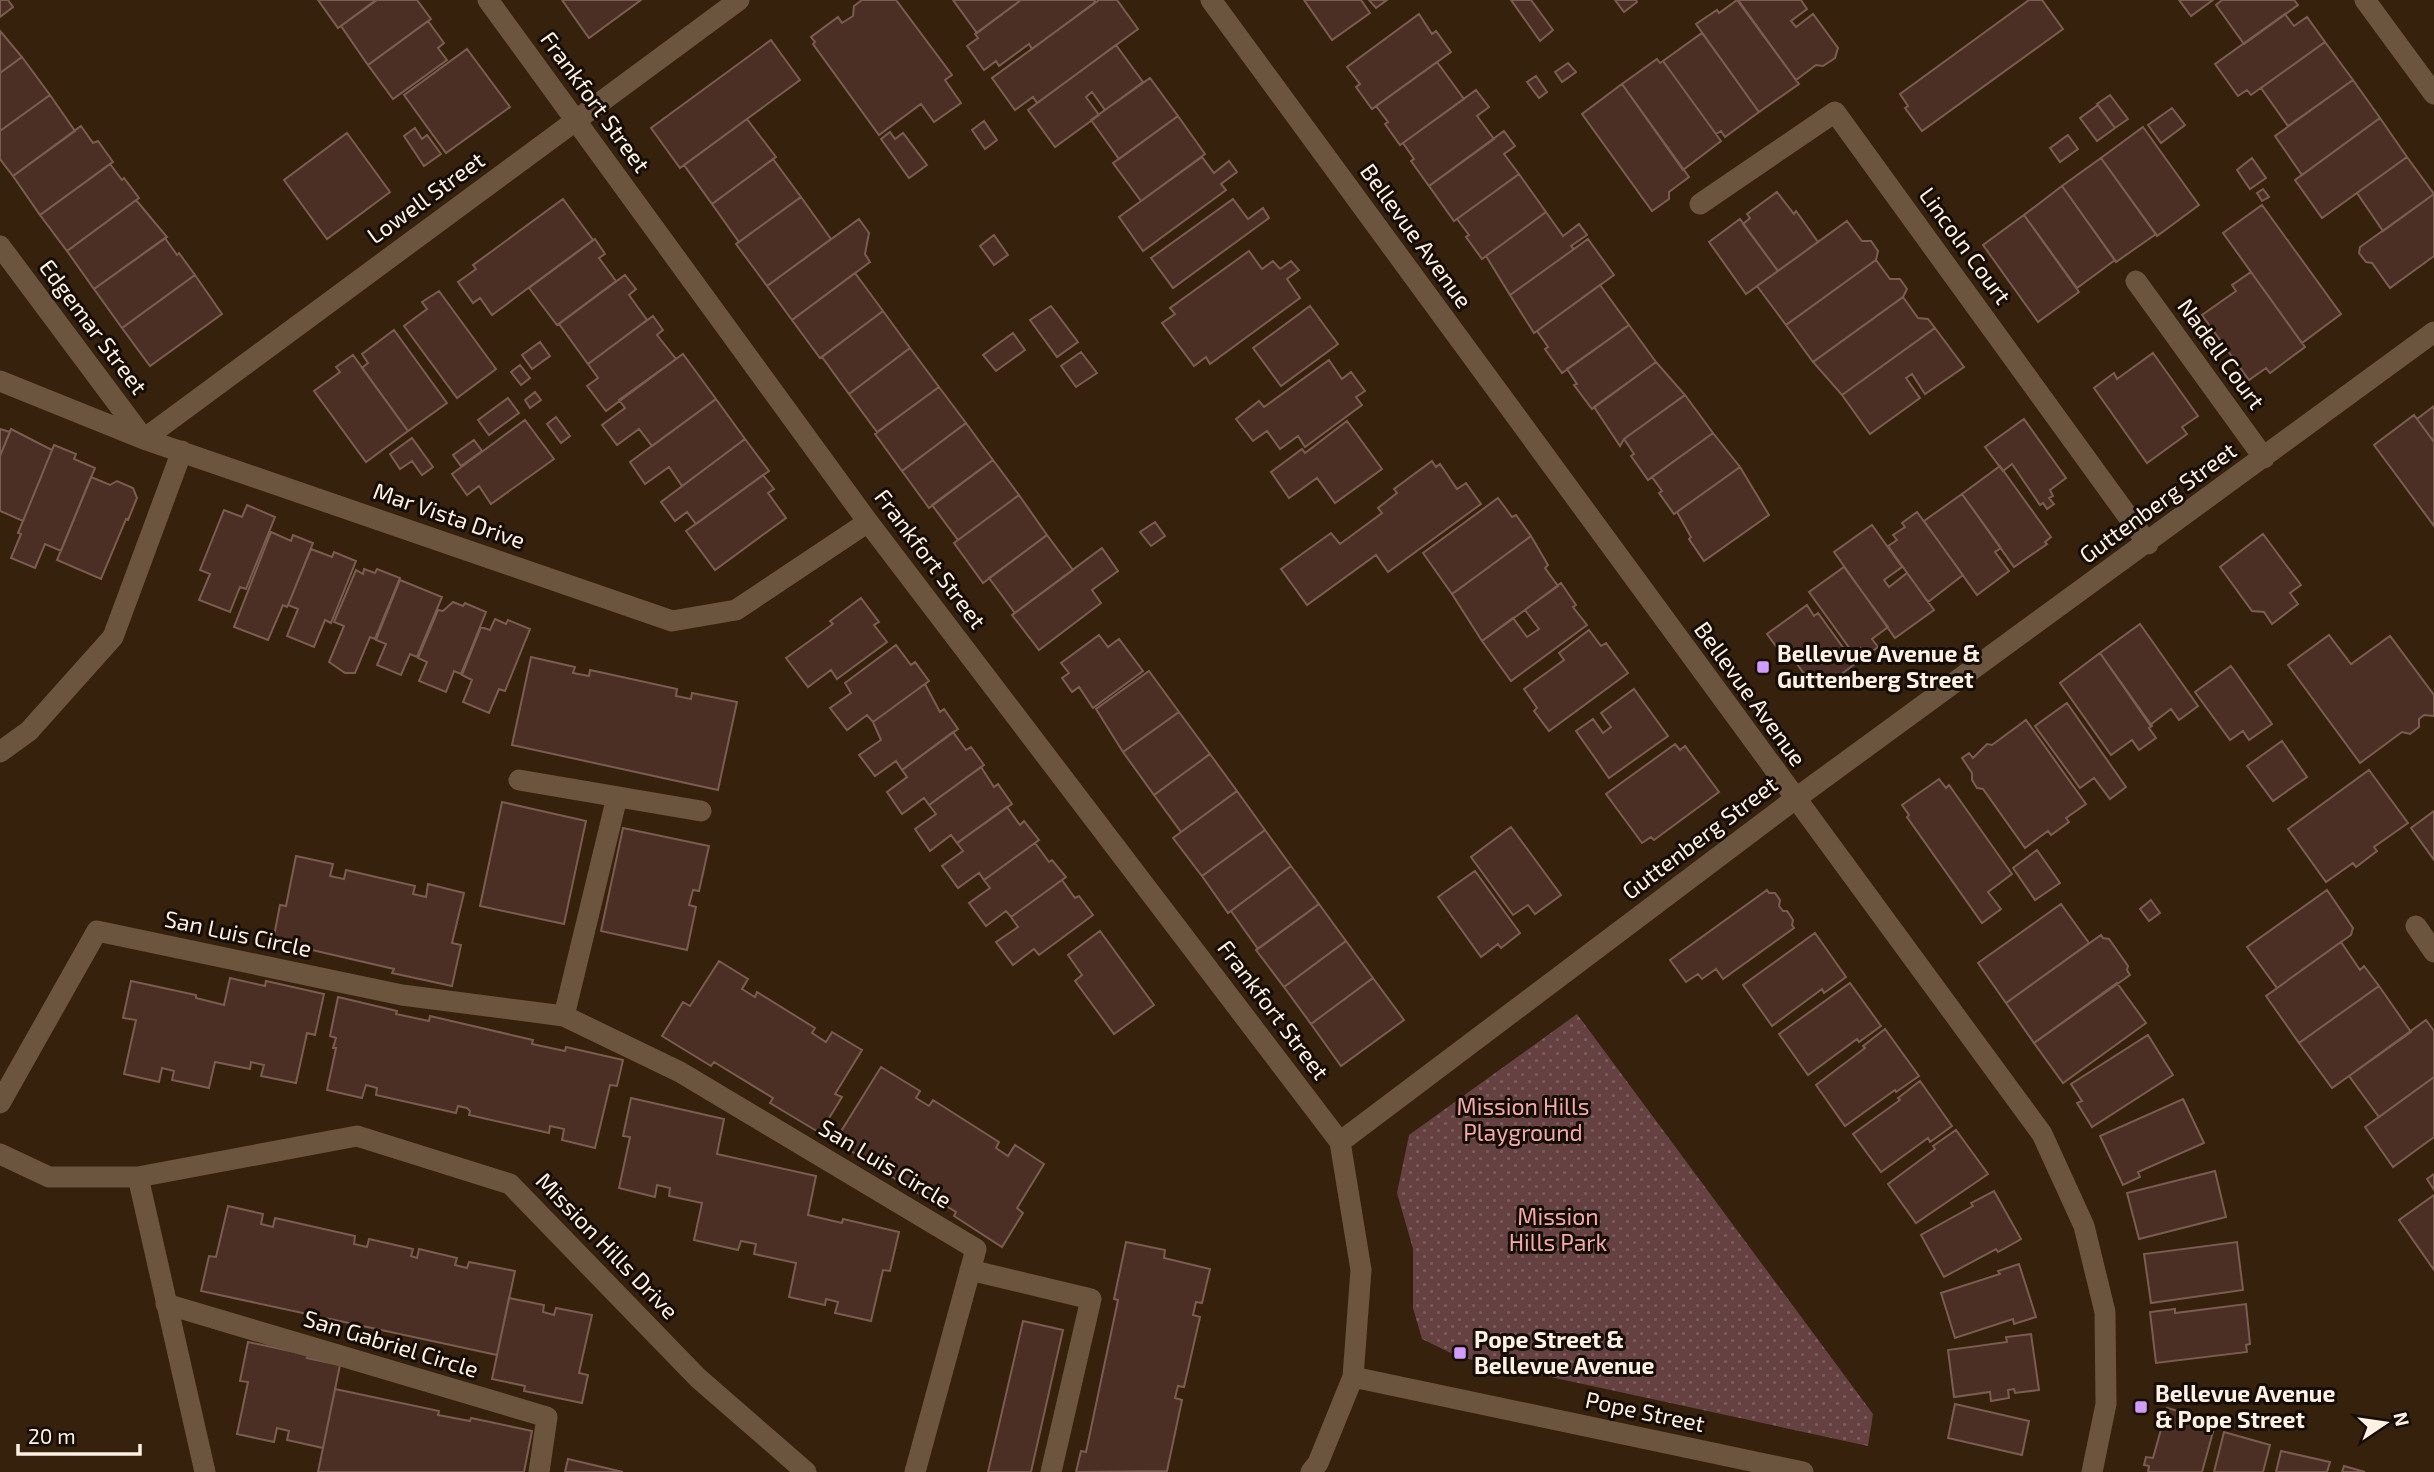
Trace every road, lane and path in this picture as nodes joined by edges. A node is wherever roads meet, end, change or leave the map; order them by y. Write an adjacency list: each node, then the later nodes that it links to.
1 (488, 0): 6 (street, Frankfort Street)
2 (739, 0): 6 (street, Lowell Street)
3 (1210, 0): 20 (street, Bellevue Avenue)
4 (2365, 0): 5 (street)
5 (2434, 94)
6 (576, 120): 12 (street, Lowell Street); 15 (street, Frankfort Street)
7 (1700, 204): 16 (street, Lincoln Court)
8 (0, 246): 12 (street, Edgemar Street)
9 (2136, 281): 14 (street, Nadell Court)
10 (2434, 332): 14 (street, Guttenberg Street)
11 (0, 381): 12 (street, Mar Vista Drive)
12 (144, 439): 13 (street, Mar Vista Drive)
13 (183, 451): 15 (street, Mar Vista Drive); 17 (street)
14 (2264, 458): 16 (street, Guttenberg Street)
15 (868, 522): 26 (street, Frankfort Street)
16 (2148, 544): 20 (street, Guttenberg Street)
17 (0, 752)
18 (519, 780): 19 (street)
19 (617, 797): 21 (street); 24 (street)
20 (1796, 799): 26 (street, Guttenberg Street); 39 (street, Bellevue Avenue)
21 (701, 811)
22 (2416, 926): 23 (street)
23 (2434, 952)
24 (564, 1016): 25 (street, San Luis Circle); 29 (street, San Luis Circle)
25 (0, 1103)
26 (1340, 1142): 31 (street)
27 (0, 1154): 28 (street, Mission Hills Drive)
28 (138, 1177): 30 (street); 34 (street, Mission Hills Drive)
29 (970, 1269): 35 (street, San Luis Circle); 36 (street)
30 (166, 1304): 32 (street); 33 (street, San Gabriel Circle)
31 (1353, 1377): 37 (street); 38 (street, Pope Street)
32 (205, 1472)
33 (538, 1472)
34 (806, 1472)
35 (915, 1472)
36 (1051, 1472)
37 (1311, 1472)
38 (1802, 1472)
39 (2092, 1472)

